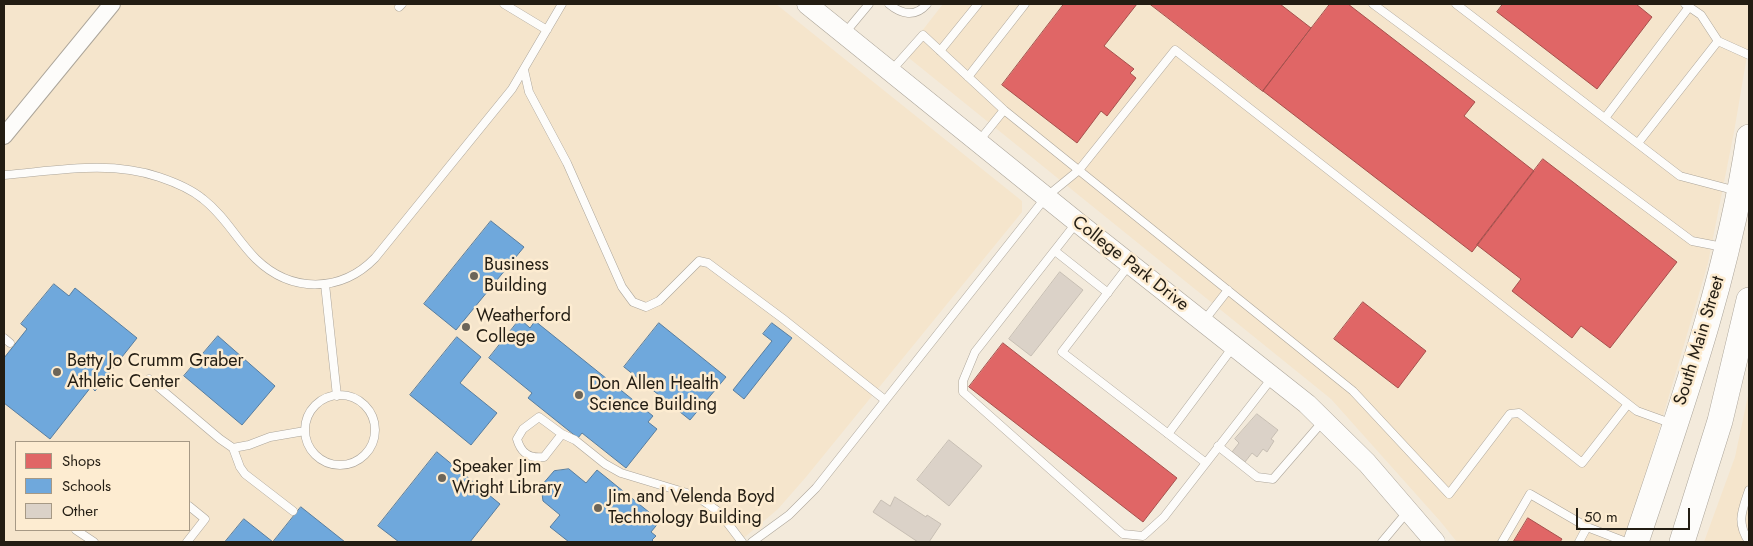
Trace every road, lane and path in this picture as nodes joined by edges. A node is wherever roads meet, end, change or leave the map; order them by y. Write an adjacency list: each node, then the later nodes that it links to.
1 (112, 4): 23 (street)
2 (504, 4): 13 (lane)
3 (562, 4): 13 (lane)
4 (807, 4): 14 (street, College Park Drive)
5 (869, 4): 14 (lane)
6 (889, 4): 7 (lane)
7 (926, 4)
8 (978, 4): 16 (lane)
9 (1025, 4): 20 (lane)
10 (1373, 4): 32 (lane)
11 (1456, 4): 22 (lane)
12 (1688, 5): 15 (lane); 22 (lane)
13 (547, 30): 18 (lane)
14 (844, 34): 19 (street, College Park Drive)
15 (1718, 41): 17 (lane); 26 (lane)
16 (940, 51): 19 (lane); 20 (lane)
17 (1749, 55)
18 (524, 70): 35 (lane); 44 (lane)
19 (891, 72): 25 (street, College Park Drive)
20 (968, 77): 21 (lane)
21 (1004, 110): 25 (lane); 27 (lane)
22 (1604, 118): 26 (lane)
23 (4, 136)
24 (1749, 136): 29 (main road, South Main Street)
25 (978, 142): 30 (street, College Park Drive)
26 (1638, 144): 29 (lane)
27 (1079, 170): 30 (lane); 36 (lane); 45 (lane)
28 (4, 175): 35 (lane)
29 (1741, 192): 32 (main road, South Main Street)
30 (1046, 197): 31 (street, College Park Drive); 44 (lane)
31 (1077, 222): 33 (lane); 34 (street, College Park Drive)
32 (1728, 248): 47 (main road, South Main Street)
33 (1055, 251): 37 (lane); 53 (lane)
34 (1130, 264): 37 (lane); 39 (street, College Park Drive)
35 (325, 284): 43 (lane)
36 (1228, 290): 39 (lane); 45 (lane)
37 (1108, 292): 50 (lane)
38 (1749, 300): 70 (main road, South Main Street)
39 (1203, 322): 40 (street, College Park Drive)
40 (1234, 346): 41 (street, College Park Drive); 50 (lane)
41 (1273, 376): 46 (street, College Park Drive); 51 (lane)
42 (149, 379): 52 (lane)
43 (337, 396): 48 (lane); 48 (lane)
44 (885, 400): 63 (lane)
45 (1628, 404): 47 (lane)
46 (1324, 420): 51 (lane); 57 (street, College Park Drive)
47 (1675, 425): 69 (main road, South Main Street)
48 (306, 431): 52 (lane)
49 (562, 434): 49 (lane); 62 (lane)
50 (1168, 434): 53 (lane)
51 (1218, 446): 53 (lane)
52 (233, 448): 56 (lane)
53 (1206, 463)
54 (1749, 490): 71 (lane)
55 (190, 507): 61 (lane)
56 (293, 511)
57 (1408, 511): 64 (lane); 65 (street, College Park Drive)
58 (1587, 527): 66 (lane); 67 (lane); 68 (lane)
59 (78, 531): 60 (lane)
60 (94, 542)
61 (188, 542)
62 (742, 542)
63 (752, 542)
64 (1382, 542)
65 (1435, 542)
66 (1502, 542)
67 (1579, 542)
68 (1626, 542)
69 (1636, 542)
70 (1682, 542)
71 (1749, 542)

